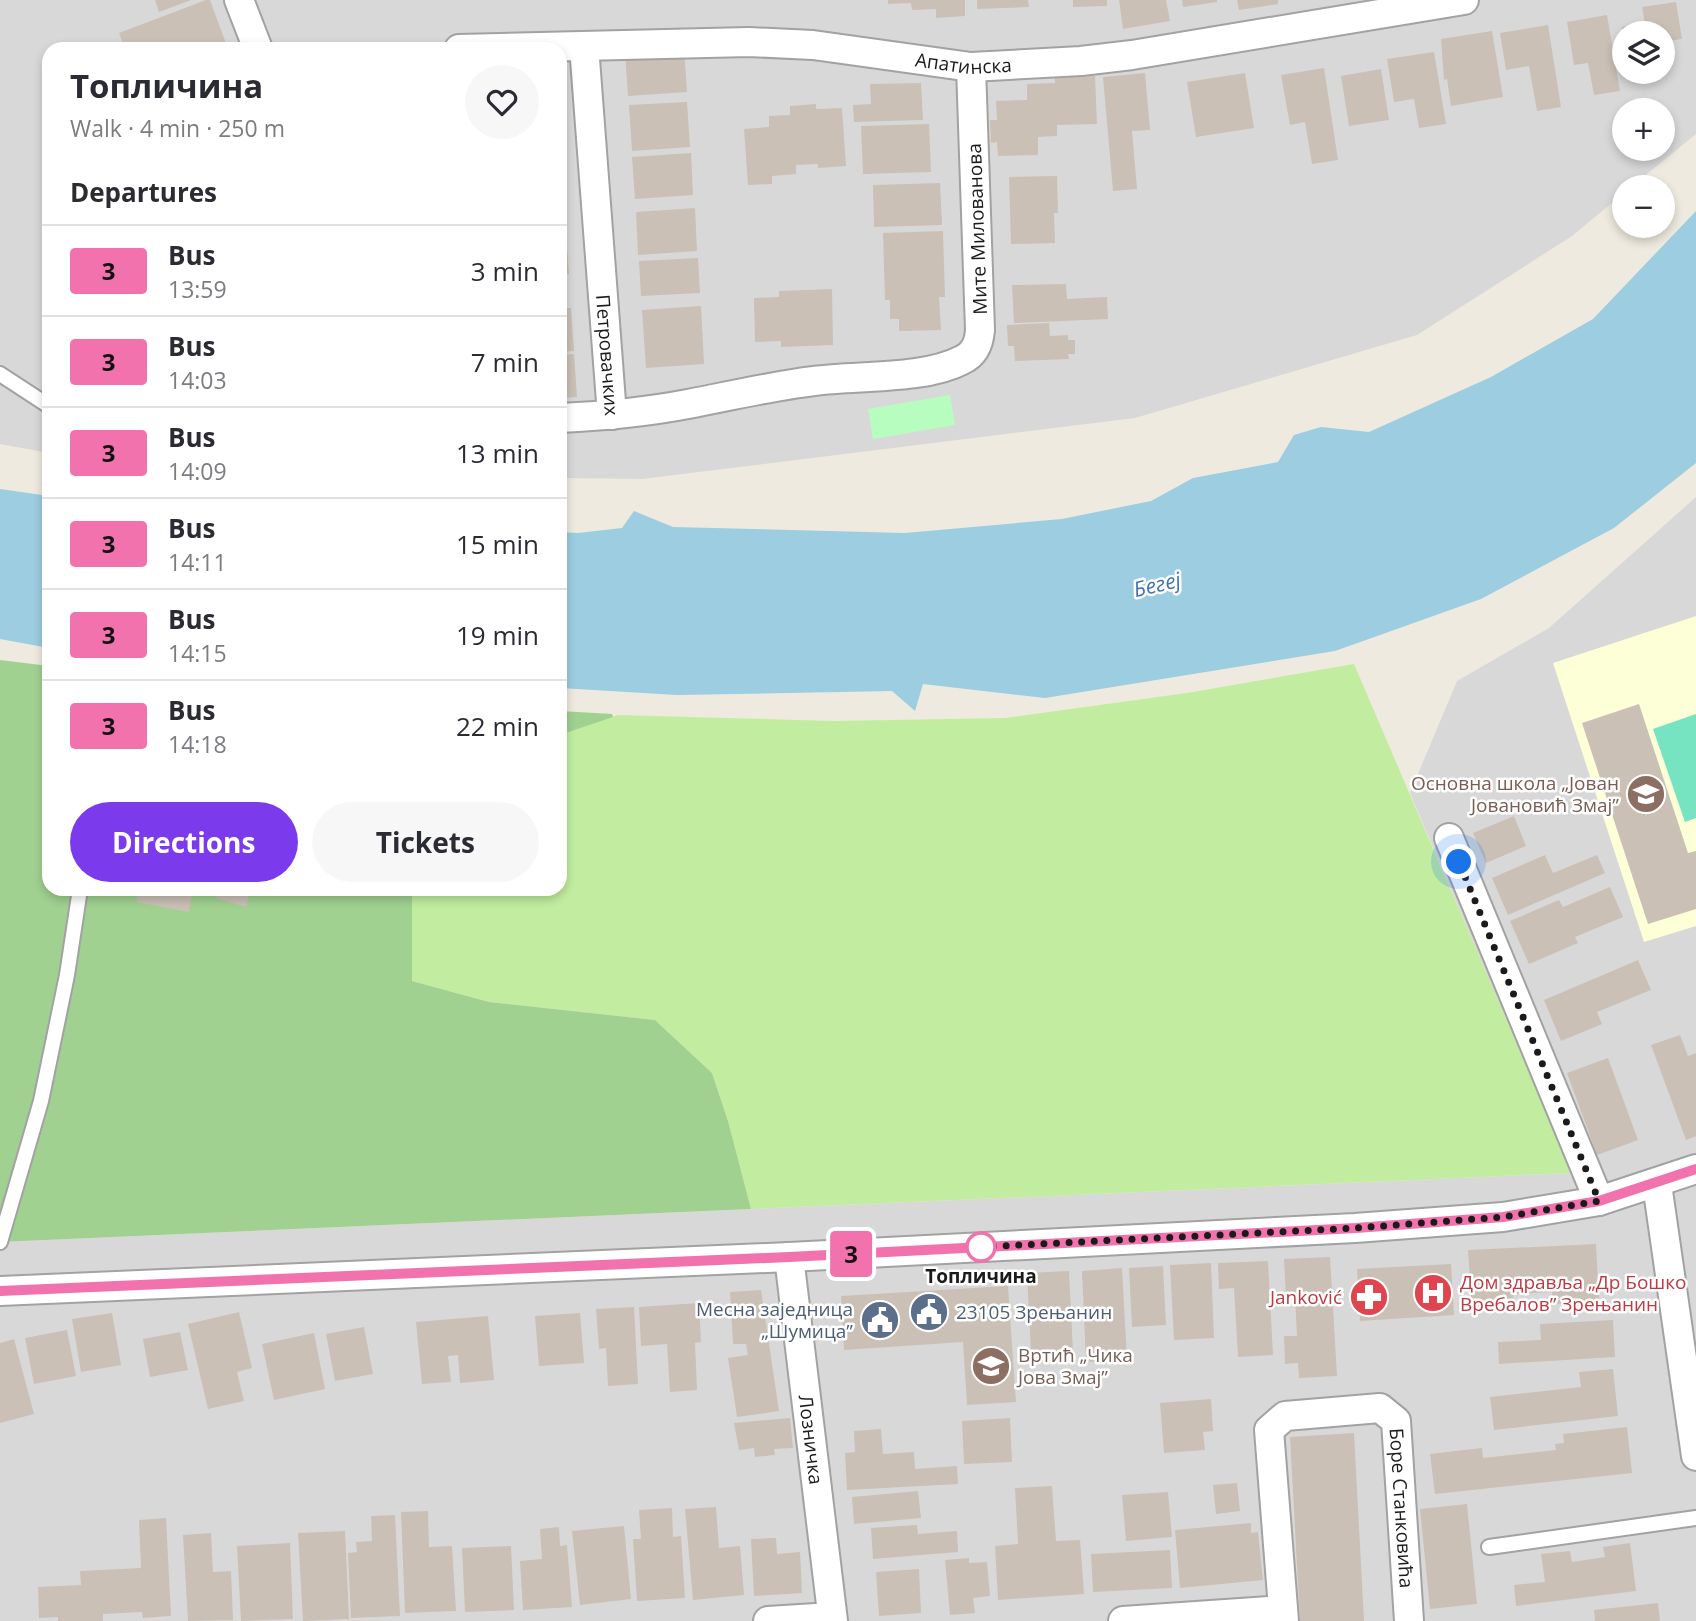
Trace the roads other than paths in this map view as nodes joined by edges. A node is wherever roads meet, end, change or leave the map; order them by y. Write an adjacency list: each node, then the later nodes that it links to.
1 (239, 0): 3 (street)
2 (1464, 0): 6 (street, Апатинска)
3 (255, 42)
4 (567, 46): 5 (street, Апатинска)
5 (584, 46): 6 (street, Апатинска); 10 (street, Петровачких)
6 (971, 67): 7 (street, Мите Милованова)
7 (940, 367): 10 (street, Петровачких)
8 (0, 374): 9 (lane)
9 (42, 401)
10 (612, 415): 11 (street)
11 (567, 418)
12 (1449, 838): 16 (street)
13 (79, 896): 17 (lane)
14 (1696, 1169): 15 (street)
15 (1657, 1184): 16 (street); 20 (street)
16 (1599, 1201): 18 (street)
17 (0, 1242)
18 (789, 1257): 19 (street); 24 (street, Лозничка)
19 (0, 1291)
20 (1696, 1455)
21 (1696, 1518): 22 (lane)
22 (1489, 1547)
23 (1283, 1616): 26 (street, Боре Станковића); 27 (street, Боре Станковића)
24 (832, 1619): 25 (street)
25 (768, 1621)
26 (1123, 1621)
27 (1409, 1621)

